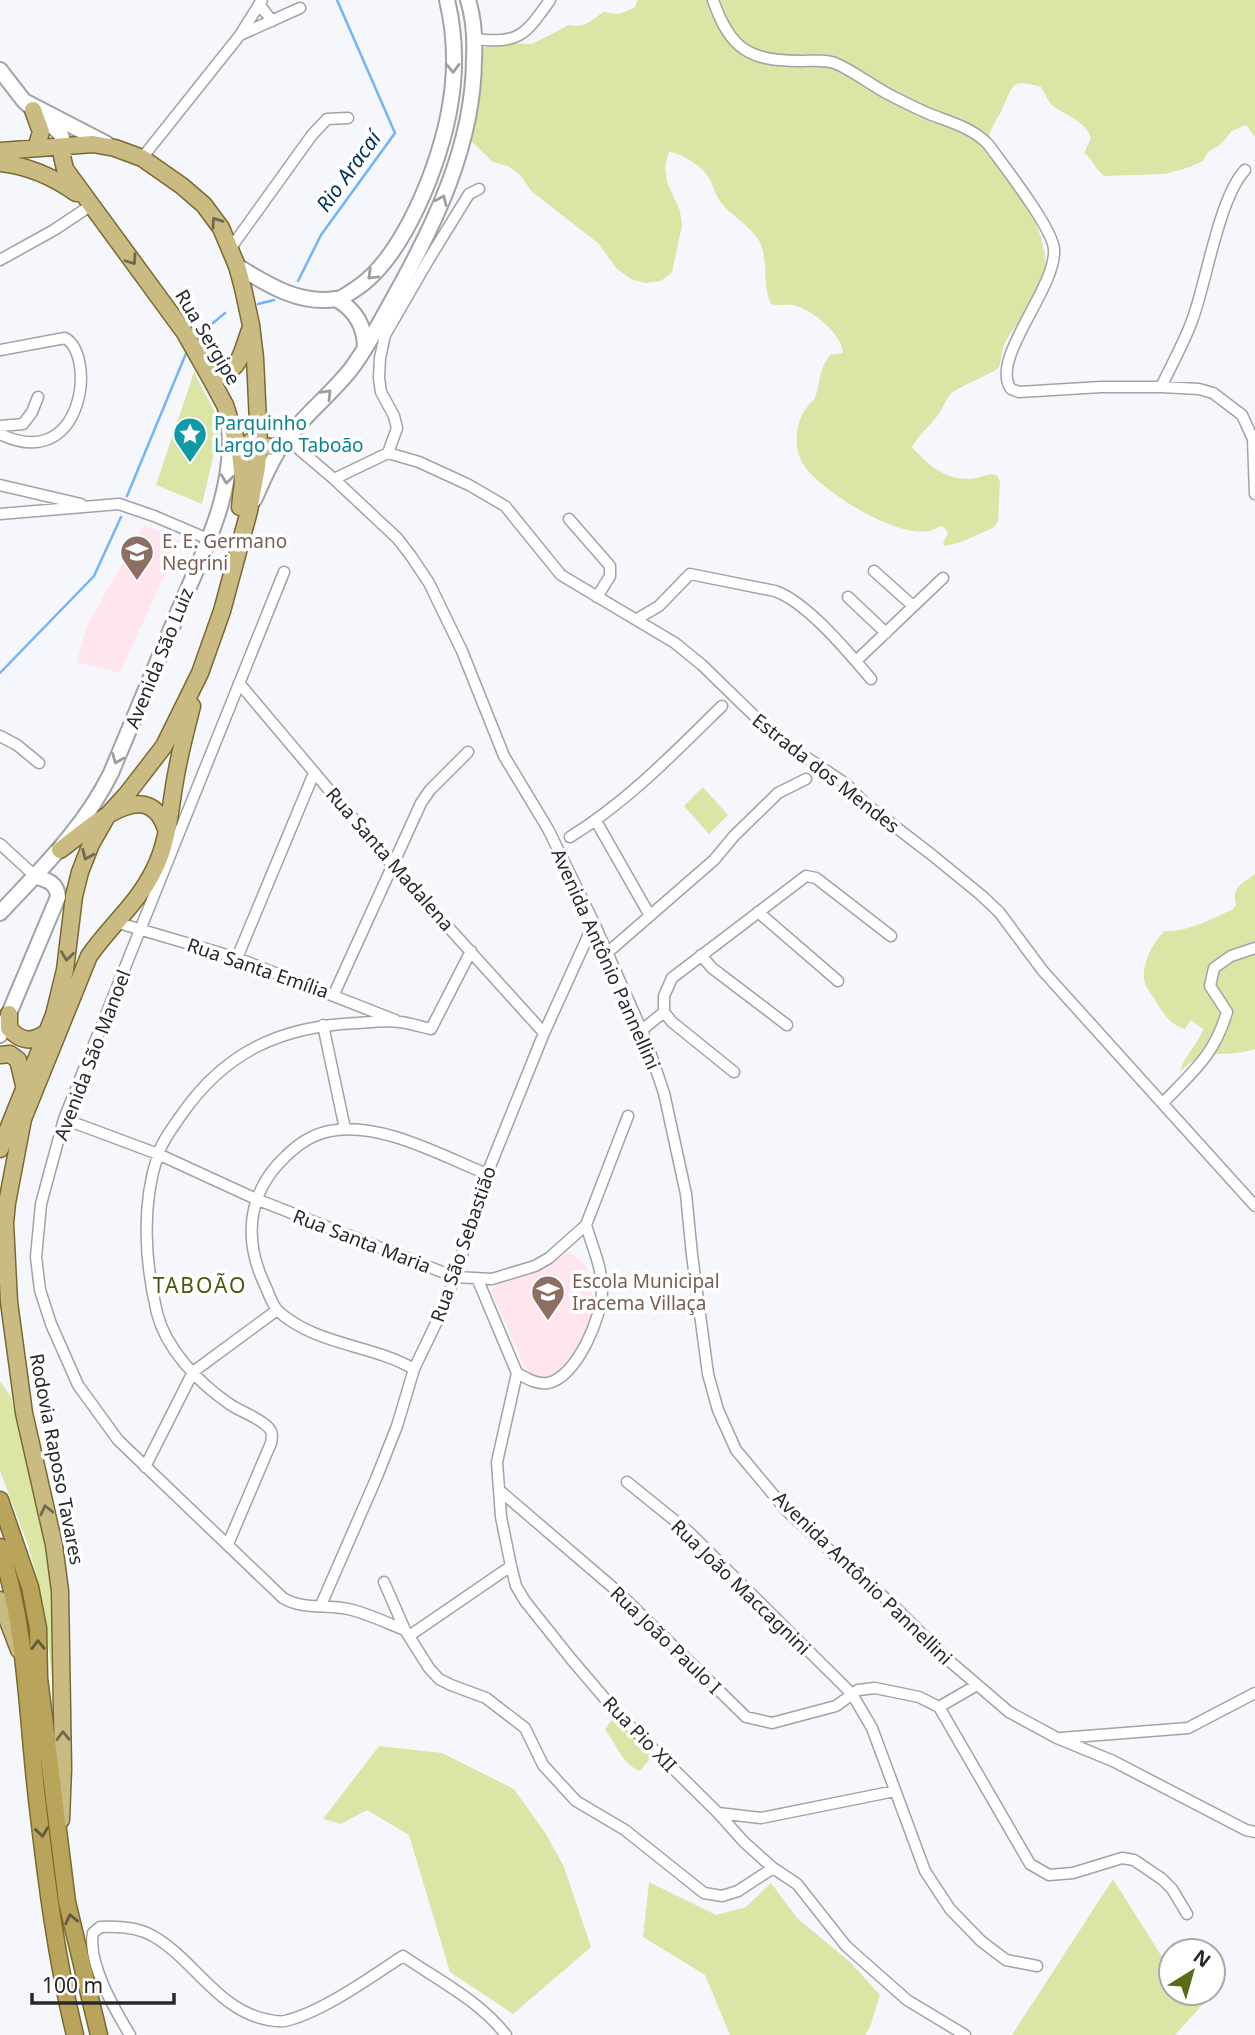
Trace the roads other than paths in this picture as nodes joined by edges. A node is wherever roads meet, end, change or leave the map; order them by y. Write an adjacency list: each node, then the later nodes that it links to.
1 (447, 0): 25 (main road, one-way to 25)
2 (468, 0): 9 (main road)
3 (550, 0): 9 (street)
4 (713, 0): 30 (street)
5 (260, 2): 7 (street); 8 (street)
6 (300, 8): 7 (street)
7 (272, 21): 8 (street)
8 (240, 35): 17 (street)
9 (474, 39): 27 (main road, one-way to 9)
10 (0, 70): 11 (main road)
11 (29, 105): 13 (main road); 14 (main road); 15 (main road)
12 (348, 118): 22 (street)
13 (65, 146): 14 (main road); 15 (main road); 21 (main road, Rua Sergipe)
14 (36, 148): 16 (main road)
15 (115, 148): 17 (main road)
16 (0, 151)
17 (142, 158): 22 (main road, one-way to 17)
18 (0, 163): 21 (main road)
19 (1245, 170): 30 (street)
20 (479, 189): 37 (street)
21 (93, 204): 23 (street); 29 (main road, Rua Sergipe, one-way to 29)
22 (229, 249): 24 (main road)
23 (0, 260)
24 (237, 267): 25 (main road); 26 (main road)
25 (338, 300): 27 (main road)
26 (251, 325): 29 (main road); 36 (main road)
27 (365, 348): 35 (main road, one-way to 27)
28 (0, 350): 34 (street)
29 (208, 372): 32 (main road, Rua Sergipe)
30 (1161, 387): 40 (street)
31 (38, 397): 33 (street)
32 (229, 416): 36 (main road); 45 (main road, Avenida São Luiz, one-way to 45); 46 (main road, Rua Sergipe)
33 (0, 426)
34 (0, 434)
35 (284, 443): 36 (main road); 38 (street, Avenida Antônio Pannellini); 42 (main road)
36 (259, 444): 42 (main road)
37 (388, 453): 38 (street); 50 (street, Estrada dos Mendes)
38 (334, 479): 81 (street, Avenida Antônio Pannellini)
39 (0, 485): 41 (street)
40 (1255, 494)
41 (89, 506): 43 (street); 45 (street)
42 (249, 511): 46 (main road)
43 (0, 514)
44 (569, 519): 50 (street)
45 (208, 540): 72 (main road, Avenida São Luiz, one-way to 72)
46 (239, 550): 58 (main road)
47 (874, 571): 53 (street)
48 (284, 572): 60 (street, Avenida São Manoel)
49 (943, 578): 53 (street)
50 (597, 597): 54 (street, Estrada dos Mendes)
51 (848, 597): 56 (street)
52 (659, 606): 54 (street); 55 (street); 57 (street)
53 (914, 606): 56 (street)
54 (637, 619): 55 (street, Estrada dos Mendes)
55 (651, 628): 103 (street, Estrada dos Mendes)
56 (886, 633): 57 (street)
57 (856, 661): 59 (street)
58 (200, 673): 67 (main road); 69 (main road)
59 (871, 679)
60 (239, 684): 65 (street, Rua Santa Madalena); 79 (street, Avenida São Manoel)
61 (722, 706): 68 (street)
62 (0, 736): 64 (street)
63 (468, 752): 73 (street)
64 (39, 763)
65 (314, 773): 73 (street, Rua Santa Madalena); 88 (street)
66 (806, 779): 78 (street)
67 (107, 816): 69 (main road); 72 (main road); 99 (main road, Rodovia Raposo Tavares, one-way to 99)
68 (596, 821): 70 (street); 78 (street)
69 (166, 829): 75 (main road)
70 (570, 837)
71 (0, 844): 74 (street)
72 (60, 850): 74 (main road, Avenida São Luiz)
73 (394, 867): 85 (street, Rua Santa Madalena); 90 (street)
74 (34, 876): 77 (main road, Avenida São Luiz); 92 (main road)
75 (141, 892): 79 (street); 80 (main road)
76 (758, 912): 83 (street); 87 (street); 89 (street)
77 (0, 913)
78 (649, 914): 86 (street)
79 (146, 917): 82 (street, Avenida São Manoel)
80 (115, 922): 82 (street, Rua Santa Emília); 99 (main road)
81 (594, 923): 86 (street, Avenida Antônio Pannellini); 97 (street, Rua São Sebastião)
82 (141, 929): 88 (street, Rua Santa Emília); 105 (street, Avenida São Manoel)
83 (891, 936)
84 (1255, 948): 103 (street)
85 (471, 951): 93 (street); 97 (street, Rua Santa Madalena)
86 (607, 953): 96 (street, Avenida Antônio Pannellini)
87 (701, 955): 91 (street); 94 (street)
88 (237, 958): 90 (street, Rua Santa Emília)
89 (838, 982)
90 (334, 994): 93 (street, Rua Santa Emília)
91 (664, 1012): 96 (street); 101 (street)
92 (9, 1014): 98 (main road); 99 (main road)
93 (399, 1021): 95 (street)
94 (787, 1025)
95 (323, 1026): 106 (street); 108 (street)
96 (642, 1030): 133 (street, Avenida Antônio Pannellini)
97 (544, 1032): 109 (street, Rua São Sebastião)
98 (0, 1035)
99 (51, 1036): 102 (main road, Rodovia Raposo Tavares); 115 (main road, Rodovia Raposo Tavares)
100 (0, 1055): 102 (main road)
101 (734, 1072)
102 (24, 1086): 107 (main road, Rodovia Raposo Tavares)
103 (1163, 1103): 111 (street, Estrada dos Mendes)
104 (628, 1116): 112 (street, Rua Santa Maria)
105 (64, 1119): 108 (street, Rua Santa Maria); 121 (street, Avenida São Manoel)
106 (345, 1129): 109 (street); 110 (street)
107 (0, 1149)
108 (158, 1154): 110 (street, Rua Santa Maria); 119 (street)
109 (487, 1174): 113 (street, Rua São Sebastião)
110 (257, 1199): 113 (street, Rua Santa Maria); 116 (street)
111 (1255, 1206)
112 (586, 1225): 114 (street, Rua Santa Maria); 120 (street)
113 (455, 1277): 114 (street, Rua Santa Maria); 118 (street, Rua São Sebastião)
114 (477, 1278): 120 (street)
115 (9, 1302): 117 (main road); 141 (main road, Rodovia Raposo Tavares, one-way to 115)
116 (276, 1310): 118 (street); 119 (street)
117 (0, 1343)
118 (414, 1369): 130 (street, Rua São Sebastião)
119 (193, 1372): 121 (street); 125 (street)
120 (517, 1373): 123 (street, Rua Pio XII)
121 (145, 1467): 125 (street, Avenida São Manoel)
122 (627, 1482): 135 (street, Rua João Maccagnini)
123 (499, 1490): 127 (street, Rua Pio XII); 135 (street, Rua João Paulo I)
124 (0, 1500): 141 (highway, Rodovia Raposo Tavares, one-way to 124)
125 (228, 1544): 130 (street, Avenida São Manoel)
126 (0, 1547): 132 (highway)
127 (511, 1566): 131 (street); 139 (street, Rua Pio XII)
128 (384, 1582): 131 (street)
129 (0, 1600): 132 (main road)
130 (321, 1605): 131 (street, Avenida São Manoel)
131 (407, 1633): 142 (street)
132 (26, 1668): 145 (highway, one-way to 145)
133 (977, 1685): 136 (street); 137 (street, Avenida Antônio Pannellini)
134 (1255, 1693): 137 (street)
135 (852, 1694): 136 (street); 138 (street, Rua João Maccagnini)
136 (939, 1707): 143 (street)
137 (1057, 1738): 140 (street, Avenida Antônio Pannellini)
138 (895, 1791): 139 (street); 144 (street, Rua João Maccagnini)
139 (718, 1813): 142 (street, Rua Pio XII)
140 (1255, 1832)
141 (60, 1853): 146 (highway, Rodovia Raposo Tavares, one-way to 141)
142 (774, 1868): 149 (street, Rua Pio XII)
143 (1187, 1914)
144 (1037, 1966)
145 (75, 2035)
146 (99, 2035)
147 (130, 2035): 148 (street)
148 (506, 2035)
149 (965, 2035)

